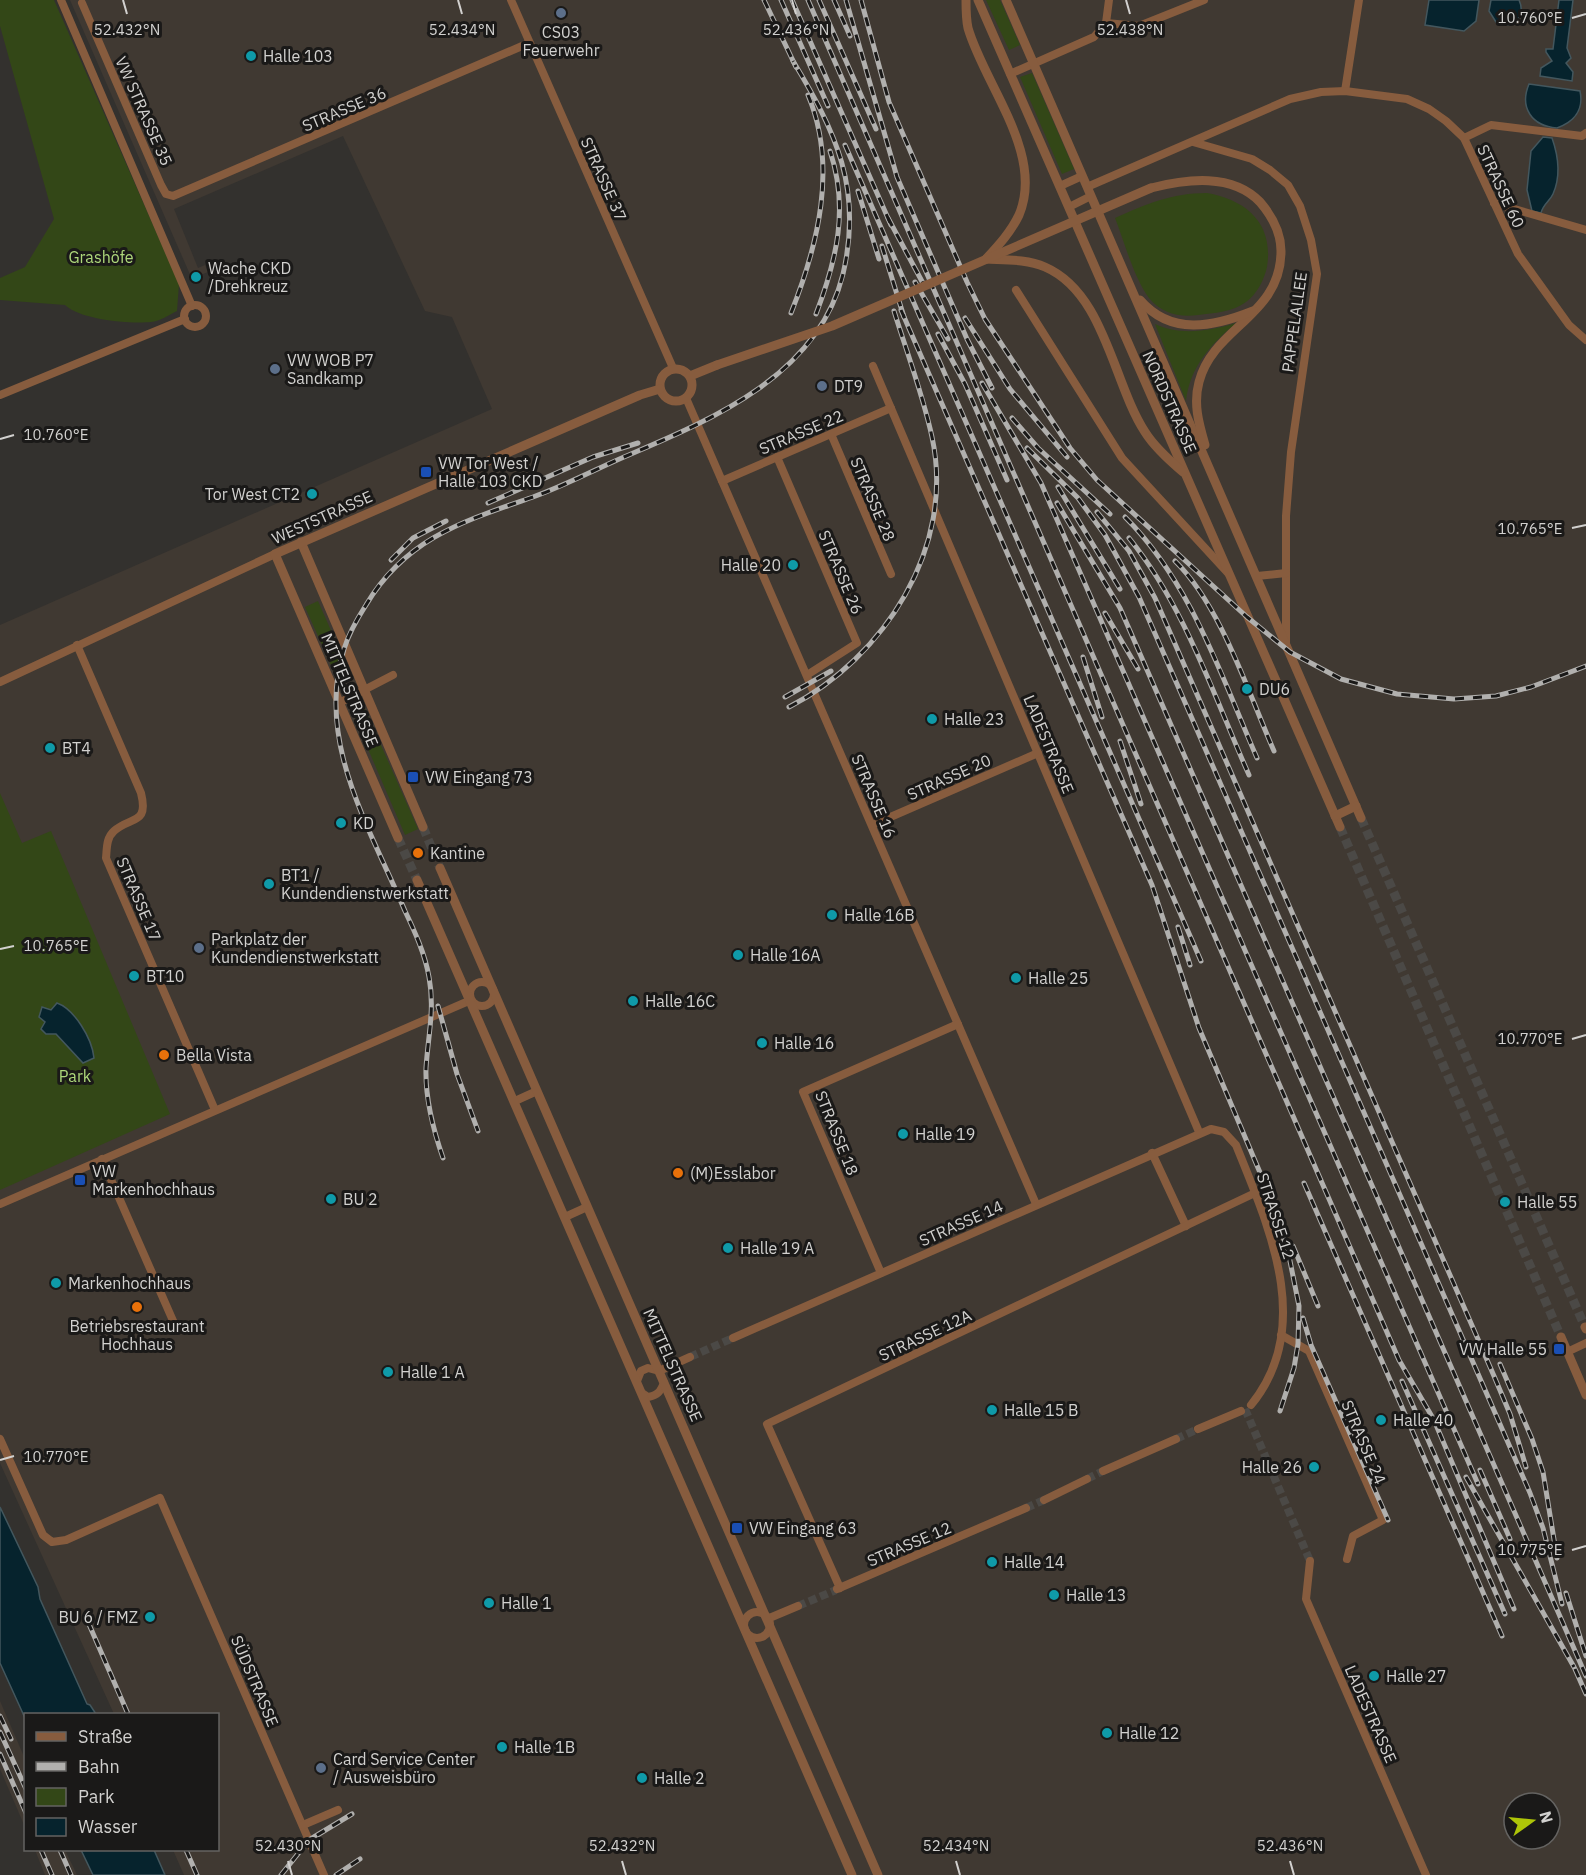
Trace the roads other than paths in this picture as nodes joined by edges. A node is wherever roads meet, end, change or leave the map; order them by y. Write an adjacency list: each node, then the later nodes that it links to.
1 (61, 0): 28 (street)
2 (511, 0): 11 (street, STRASSE 37)
3 (966, 0): 25 (street)
4 (978, 0): 13 (street, NORDSTRASSE)
5 (1006, 0): 12 (street, NORDSTRASSE)
6 (1109, 0): 10 (street)
7 (1204, 0): 10 (street)
8 (1359, 0): 14 (street)
9 (82, 3): 21 (street, VW STRASSE 35)
10 (1106, 23): 12 (street)
11 (529, 43): 21 (street, STRASSE 36); 33 (street, STRASSE 37)
12 (1034, 64): 13 (street); 18 (street, NORDSTRASSE)
13 (1010, 74): 19 (street, NORDSTRASSE)
14 (1345, 91): 16 (street, STRASSE 60); 17 (street, STRASSE 60)
15 (1586, 133): 16 (street)
16 (1464, 138): 22 (street, STRASSE 60)
17 (1193, 141): 20 (street, STRASSE 60); 46 (street, PAPPELALLEE)
18 (1082, 176): 19 (street); 20 (street, NORDSTRASSE)
19 (1059, 186): 23 (street, NORDSTRASSE)
20 (1089, 192): 23 (street, STRASSE 60); 27 (street, NORDSTRASSE)
21 (169, 195)
22 (1494, 203): 24 (street); 31 (street, STRASSE 60)
23 (1069, 207): 41 (street, NORDSTRASSE)
24 (1586, 230)
25 (986, 259): 29 (street, bridge); 34 (street, bridge); 41 (street)
26 (1017, 290): 48 (street)
27 (1132, 291): 29 (street); 43 (street, NORDSTRASSE)
28 (192, 306): 30 (street); 30 (street)
29 (1255, 310): 43 (street)
30 (185, 319): 36 (street)
31 (1586, 340)
32 (873, 366): 38 (street, LADESTRASSE)
33 (673, 368): 34 (street); 35 (street)
34 (690, 376): 37 (street)
35 (660, 389): 37 (street); 44 (street, WESTSTRASSE)
36 (0, 395)
37 (686, 398): 42 (street, STRASSE 16)
38 (891, 408): 39 (street, STRASSE 22); 57 (street, LADESTRASSE)
39 (831, 434): 40 (street, STRASSE 22); 47 (street, STRASSE 28)
40 (777, 457): 42 (street, STRASSE 22); 53 (street, STRASSE 26)
41 (1185, 473): 48 (street, NORDSTRASSE)
42 (722, 481): 53 (street, STRASSE 16)
43 (1217, 484): 49 (street, NORDSTRASSE)
44 (300, 543): 45 (street, WESTSTRASSE); 55 (street, MITTELSTRASSE)
45 (275, 554): 51 (street, WESTSTRASSE); 56 (street, MITTELSTRASSE)
46 (1286, 573): 49 (street); 50 (street, PAPPELALLEE)
47 (891, 574)
48 (1229, 574): 59 (street, NORDSTRASSE)
49 (1257, 576): 50 (street, NORDSTRASSE)
50 (1286, 642): 58 (street, NORDSTRASSE)
51 (77, 645): 54 (street, WESTSTRASSE); 72 (street, STRASSE 17)
52 (393, 675): 55 (street)
53 (807, 675): 61 (street, STRASSE 16)
54 (0, 682)
55 (364, 692): 56 (street); 62 (street, MITTELSTRASSE)
56 (339, 703): 64 (street, MITTELSTRASSE)
57 (1038, 753): 61 (street, STRASSE 20); 73 (street, LADESTRASSE)
58 (1356, 806): 59 (street); 60 (street, NORDSTRASSE)
59 (1335, 816): 63 (street, NORDSTRASSE)
60 (1361, 818)
61 (872, 825): 69 (street, STRASSE 16)
62 (423, 827)
63 (1340, 827)
64 (398, 838)
65 (440, 868): 67 (street, MITTELSTRASSE)
66 (417, 880): 68 (street)
67 (492, 988): 68 (street); 68 (street); 70 (street, MITTELSTRASSE)
68 (471, 1000): 71 (street); 72 (street)
69 (958, 1024): 78 (street, STRASSE 16); 82 (street, STRASSE 18)
70 (537, 1091): 71 (street); 79 (street, MITTELSTRASSE)
71 (515, 1101): 80 (street)
72 (215, 1110): 75 (street)
73 (1199, 1132): 74 (street, STRASSE 14); 76 (street, STRASSE 12)
74 (1152, 1153): 78 (street, STRASSE 14); 81 (street)
75 (102, 1159): 77 (street); 83 (street)
76 (1255, 1193): 81 (street, STRASSE 12A); 84 (street, STRASSE 12)
77 (0, 1203)
78 (1036, 1204): 82 (street, STRASSE 14)
79 (588, 1207): 80 (street); 90 (street, MITTELSTRASSE)
80 (566, 1217): 91 (street)
81 (1186, 1226): 106 (street, STRASSE 12A)
82 (881, 1273): 86 (street, STRASSE 14)
83 (174, 1323)
84 (1281, 1335): 95 (street, STRASSE 12); 104 (street, STRASSE 24)
85 (1561, 1337): 88 (street)
86 (733, 1338)
87 (1586, 1343): 88 (street)
88 (1567, 1352): 94 (street)
89 (690, 1357): 90 (street)
90 (659, 1371): 91 (street); 92 (street, MITTELSTRASSE)
91 (637, 1381): 93 (street)
92 (664, 1383): 93 (street); 108 (street, MITTELSTRASSE)
93 (642, 1393): 109 (street)
94 (1586, 1395)
95 (1251, 1405)
96 (1241, 1411): 97 (street)
97 (1198, 1429)
98 (0, 1439): 111 (street, SÜDSTRASSE)
99 (1176, 1439): 100 (street)
100 (1103, 1471)
101 (1088, 1479): 102 (street)
102 (1044, 1500)
103 (1026, 1508): 106 (street, STRASSE 12)
104 (1347, 1559)
105 (1310, 1561): 115 (street, LADESTRASSE)
106 (838, 1589)
107 (798, 1606): 108 (street)
108 (767, 1619): 109 (street); 109 (street); 114 (street, MITTELSTRASSE)
109 (745, 1629): 113 (street)
110 (338, 1810): 111 (street)
111 (303, 1825): 112 (street, SÜDSTRASSE)
112 (324, 1875)
113 (852, 1875)
114 (879, 1875)
115 (1426, 1875)

